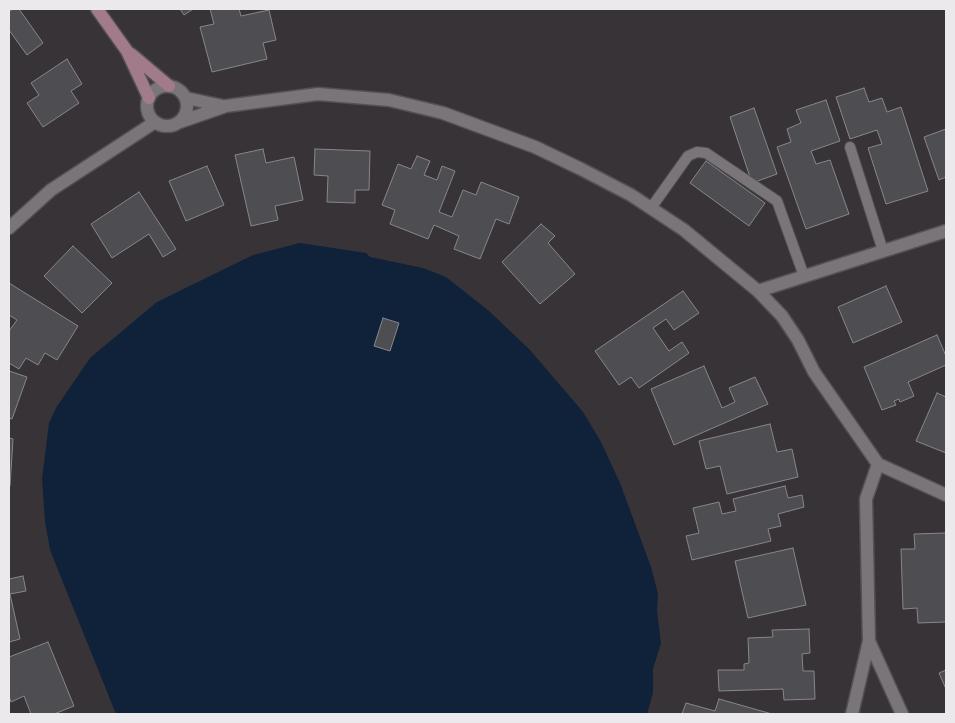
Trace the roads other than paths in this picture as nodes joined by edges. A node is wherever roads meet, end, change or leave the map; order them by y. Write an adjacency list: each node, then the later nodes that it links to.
1 (97, 9): 2 (street)
2 (127, 51): 3 (street); 4 (street)
3 (169, 86): 4 (street); 5 (street)
4 (149, 98): 7 (street)
5 (186, 98): 6 (street); 8 (street)
6 (226, 106): 8 (street); 10 (street)
7 (155, 122): 8 (street); 11 (street)
8 (180, 122)
9 (850, 147): 13 (lane)
10 (650, 208): 14 (lane); 15 (street)
11 (9, 228)
12 (946, 231): 13 (street)
13 (883, 251): 14 (street)
14 (804, 276): 15 (street)
15 (758, 291): 16 (street)
16 (878, 464): 17 (street); 18 (street)
17 (946, 495)
18 (869, 641): 19 (street); 20 (street)
19 (852, 714)
20 (902, 714)

